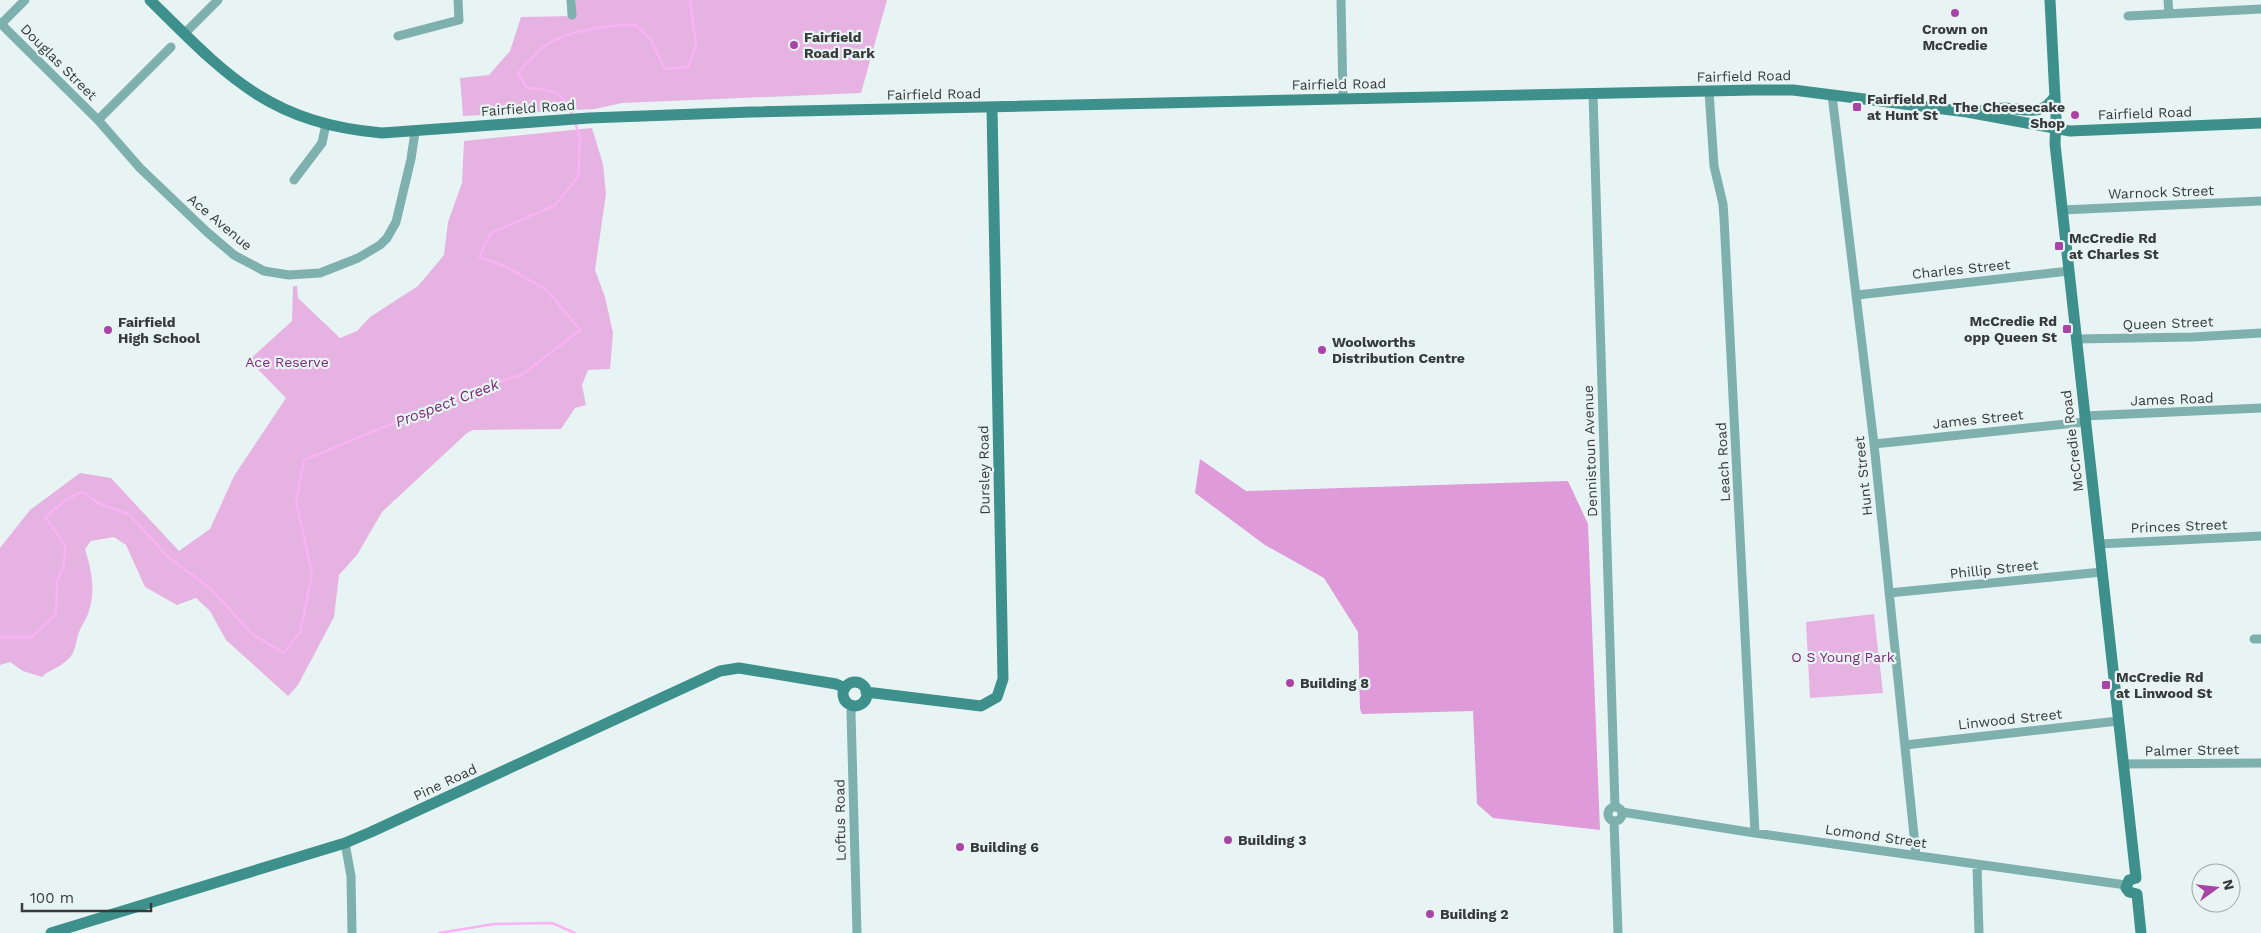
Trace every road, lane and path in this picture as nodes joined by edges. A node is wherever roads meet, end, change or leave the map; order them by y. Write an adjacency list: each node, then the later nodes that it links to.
1 (25, 0): 13 (street)
2 (150, 0): 14 (main road, Fairfield Road)
3 (218, 0): 14 (street)
4 (458, 0): 15 (street)
5 (571, 0): 11 (street)
6 (1341, 0): 21 (street)
7 (2050, 0): 20 (main road, McCredie Road)
8 (2168, 0): 10 (street)
9 (2261, 9): 10 (street)
10 (2169, 14): 12 (street)
11 (572, 15)
12 (2128, 16)
13 (1, 24): 24 (street, Douglas Street)
14 (184, 34): 26 (main road, Fairfield Road)
15 (398, 36)
16 (171, 47): 24 (street)
17 (1709, 92): 18 (main road, Fairfield Road); 19 (main road, Fairfield Road); 51 (street, Leach Road)
18 (1593, 94): 21 (main road, Fairfield Road); 50 (street, Dennistoun Avenue)
19 (1832, 95): 23 (main road, Fairfield Road); 33 (street, Hunt Street)
20 (2055, 96): 23 (main road); 27 (main road, McCredie Road)
21 (1343, 99): 22 (main road, Fairfield Road)
22 (992, 108): 28 (main road, Fairfield Road); 44 (main road, Dursley Road)
23 (1967, 112): 27 (main road, Fairfield Road)
24 (98, 120): 28 (street, Ace Avenue)
25 (2261, 123): 27 (main road, Fairfield Road)
26 (326, 124): 28 (main road, Fairfield Road); 29 (street)
27 (2056, 129): 31 (main road, McCredie Road)
28 (415, 132)
29 (294, 180)
30 (2261, 201): 31 (street, Warnock Street)
31 (2062, 210): 32 (main road, McCredie Road)
32 (2068, 271): 33 (street, Charles Street); 35 (main road, McCredie Road)
33 (1857, 295): 38 (street, Hunt Street)
34 (2261, 333): 35 (street, Queen Street)
35 (2076, 339): 37 (main road, McCredie Road)
36 (2261, 408): 37 (street, James Road)
37 (2084, 419): 38 (street, James Street); 40 (main road, McCredie Road)
38 (1874, 444): 42 (street, Hunt Street)
39 (2261, 536): 40 (street, Princes Street)
40 (2099, 544): 41 (main road, McCredie Road)
41 (2102, 572): 42 (street, Phillip Street); 46 (main road, McCredie Road)
42 (1889, 593): 47 (street, Hunt Street)
43 (845, 688): 44 (main road); 45 (main road); 52 (main road, Pine Road)
44 (866, 692): 45 (main road)
45 (853, 706): 58 (street, Loftus Road)
46 (2118, 721): 47 (street, Linwood Street); 49 (main road, McCredie Road)
47 (1905, 745): 53 (street, Hunt Street)
48 (2261, 763): 49 (street, Palmer Street)
49 (2123, 764): 55 (main road, McCredie Road)
50 (1619, 810): 51 (street, Lomond Street); 59 (street)
51 (1755, 833): 53 (street, Lomond Street)
52 (345, 842): 56 (main road, Pine Road); 57 (street)
53 (1916, 855): 54 (street, Lomond Street)
54 (1977, 865): 55 (street, Lomond Street); 60 (street)
55 (2131, 881): 61 (main road, McCredie Road)
56 (51, 933)
57 (352, 933)
58 (857, 933)
59 (1618, 933)
60 (1979, 933)
61 (2141, 933)

